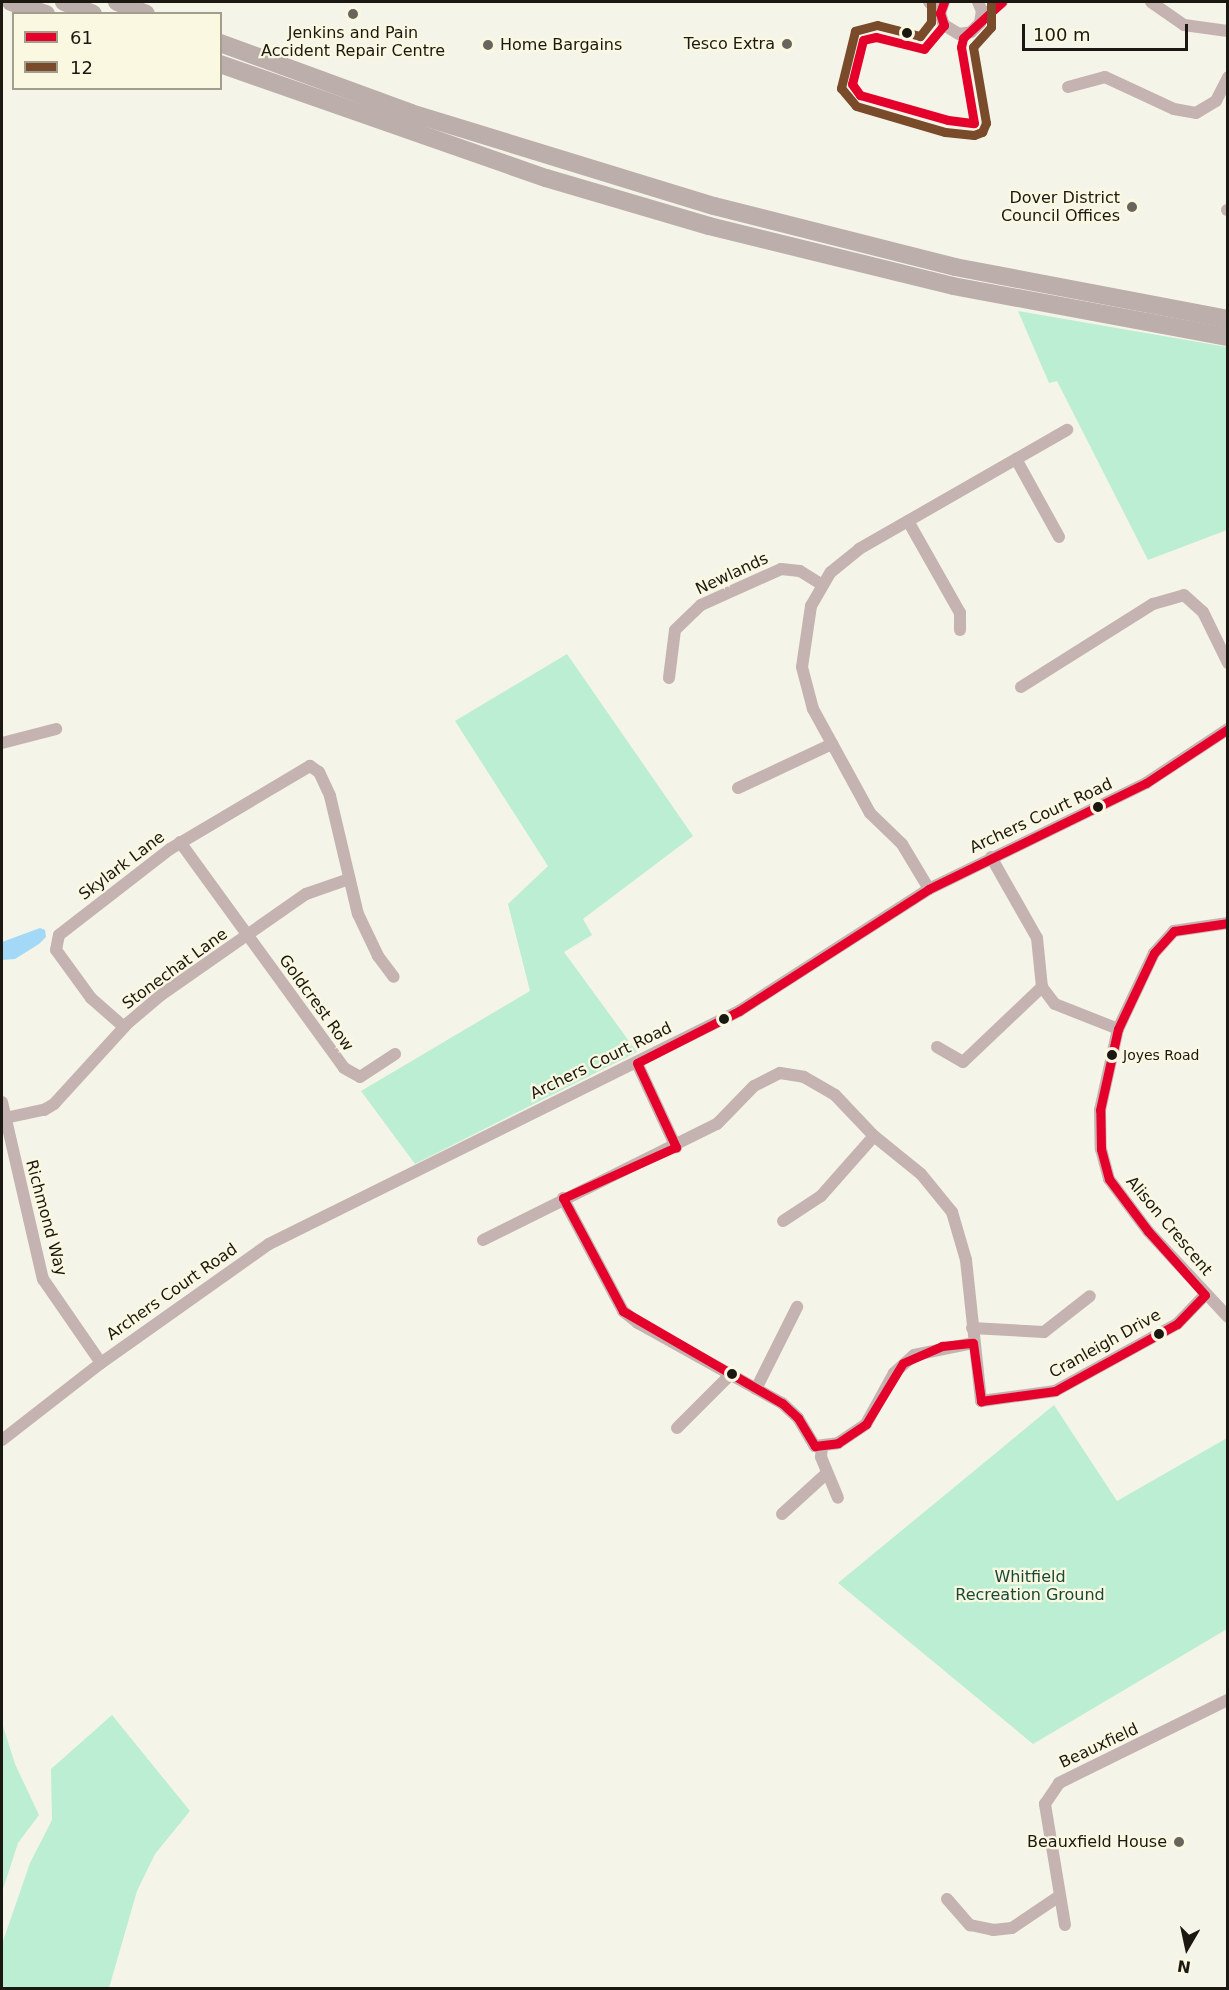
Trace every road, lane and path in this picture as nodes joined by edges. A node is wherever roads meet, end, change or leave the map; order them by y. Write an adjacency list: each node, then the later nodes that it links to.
1 (11, 2): 10 (highway)
2 (64, 2): 11 (highway)
3 (117, 2): 12 (highway)
4 (123, 2): 13 (highway)
5 (929, 2): 9 (street)
6 (978, 2): 14 (street)
7 (1002, 2): 14 (street)
8 (1152, 2): 15 (street)
9 (942, 7): 14 (street)
10 (40, 12)
11 (88, 12)
12 (142, 12)
13 (143, 12)
14 (982, 17)
15 (1227, 31)
16 (222, 44): 22 (highway)
17 (222, 65): 20 (highway)
18 (222, 75): 20 (highway)
19 (1227, 77): 21 (street)
20 (271, 84): 23 (highway)
21 (1068, 87)
22 (1227, 319)
23 (1227, 337)
24 (1066, 430): 25 (street)
25 (1016, 459): 26 (street); 27 (street)
26 (908, 521): 28 (street); 29 (street)
27 (1059, 537)
28 (822, 585): 31 (street, Newlands); 36 (street)
29 (960, 630)
30 (1227, 663): 32 (street)
31 (669, 678)
32 (1021, 687)
33 (56, 729): 35 (street)
34 (1227, 729): 39 (street, Archers Court Road)
35 (2, 743)
36 (832, 744): 37 (street); 41 (street)
37 (738, 788)
38 (180, 842): 40 (street, Skylark Lane); 43 (street, Goldcrest Row); 46 (street, Skylark Lane)
39 (991, 857): 41 (street, Archers Court Road); 45 (street)
40 (349, 879): 43 (street, Stonechat Lane); 44 (street)
41 (929, 889): 50 (street, Archers Court Road)
42 (1227, 922): 47 (street, Alison Crescent)
43 (247, 937): 46 (street, Stonechat Lane); 49 (street, Goldcrest Row)
44 (394, 976)
45 (1042, 987): 47 (street); 48 (street)
46 (124, 1028): 52 (street, Stonechat Lane)
47 (1118, 1029): 58 (street, Alison Crescent)
48 (937, 1047)
49 (395, 1054)
50 (637, 1063): 54 (street); 64 (street, Archers Court Road)
51 (2, 1102): 52 (street, Richmond Way)
52 (5, 1118): 64 (street, Richmond Way)
53 (874, 1136): 54 (street, Cranleigh Drive); 56 (street); 62 (street, Cranleigh Drive)
54 (676, 1147): 55 (street, Cranleigh Drive)
55 (562, 1198): 57 (street, Cranleigh Drive); 65 (street)
56 (783, 1221)
57 (483, 1240)
58 (1204, 1294): 61 (street, Alison Crescent); 63 (street, Cranleigh Drive)
59 (1090, 1296): 62 (street)
60 (797, 1307): 66 (street)
61 (1227, 1317)
62 (972, 1328): 63 (street, Cranleigh Drive)
63 (974, 1342): 69 (street)
64 (101, 1363): 68 (street, Archers Court Road)
65 (730, 1375): 66 (street); 67 (street)
66 (756, 1389): 69 (street)
67 (677, 1428)
68 (2, 1440)
69 (822, 1446): 70 (street)
70 (826, 1474): 71 (street); 72 (street)
71 (838, 1498)
72 (782, 1514)
73 (1227, 1700): 74 (street, Beauxfield)
74 (1058, 1897): 75 (street); 76 (street, Beauxfield)
75 (946, 1899)
76 (1065, 1925)

